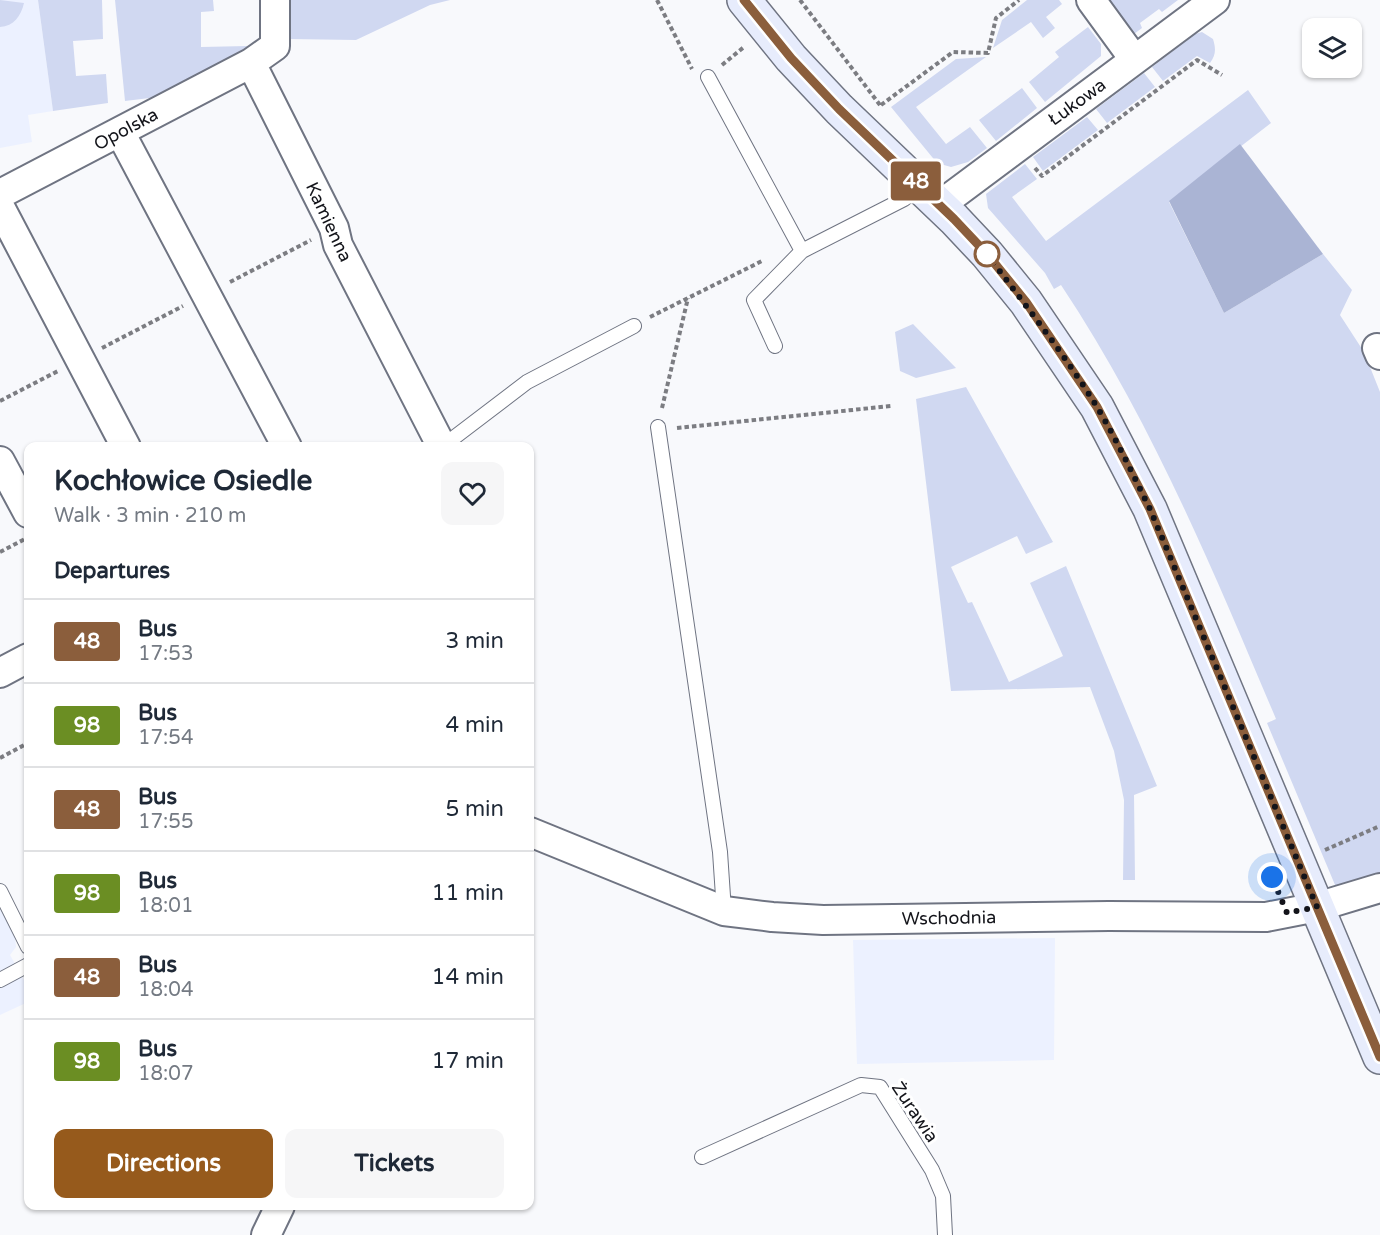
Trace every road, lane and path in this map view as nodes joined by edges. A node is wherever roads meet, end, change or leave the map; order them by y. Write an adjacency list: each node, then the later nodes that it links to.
1 (275, 0): 10 (street)
2 (657, 0): 12 (path)
3 (744, 0): 22 (street)
4 (801, 0): 15 (path)
5 (1019, 0): 15 (path)
6 (1091, 0): 9 (street)
7 (1215, 0): 9 (street, Łukowa)
8 (740, 50): 12 (path)
9 (1134, 59): 22 (street, Łukowa)
10 (251, 63): 19 (street, Opolska); 24 (street, Kamienna)
11 (1222, 75): 14 (path)
12 (708, 77): 25 (lane)
13 (1156, 81): 14 (path)
14 (1160, 87): 18 (path)
15 (881, 105): 16 (path)
16 (888, 115)
17 (1099, 123): 18 (path)
18 (1104, 129): 20 (path)
19 (120, 132): 21 (street, Opolska); 27 (street)
20 (1037, 170)
21 (0, 194)
22 (930, 195): 25 (lane); 53 (street)
23 (0, 207): 31 (street)
24 (334, 228): 27 (path); 38 (street, Kamienna)
25 (802, 250): 30 (lane)
26 (765, 259): 28 (path)
27 (206, 294): 31 (path); 37 (street)
28 (688, 298): 29 (path); 34 (path)
29 (639, 323): 39 (lane)
30 (775, 346)
31 (81, 359): 32 (path); 36 (street)
32 (0, 400)
33 (891, 406): 35 (path)
34 (658, 427): 54 (lane)
35 (689, 428)
36 (123, 442)
37 (284, 442)
38 (439, 442)
39 (449, 442)
40 (0, 462): 41 (street)
41 (24, 506)
42 (16, 544): 43 (path)
43 (0, 552)
44 (24, 660): 45 (street)
45 (0, 673)
46 (24, 745): 47 (path)
47 (0, 758)
48 (1380, 826): 50 (path)
49 (534, 834): 54 (street, Wschodnia)
50 (1316, 854)
51 (1380, 888): 53 (street, Wschodnia)
52 (0, 891): 55 (lane)
53 (1317, 907): 54 (street, Wschodnia); 58 (street)
54 (724, 911)
55 (24, 939)
56 (24, 967): 57 (lane)
57 (0, 980)
58 (1380, 1057)
59 (702, 1157): 62 (lane, Żurawia)
60 (278, 1210): 61 (street)
61 (266, 1235)
62 (945, 1235)

